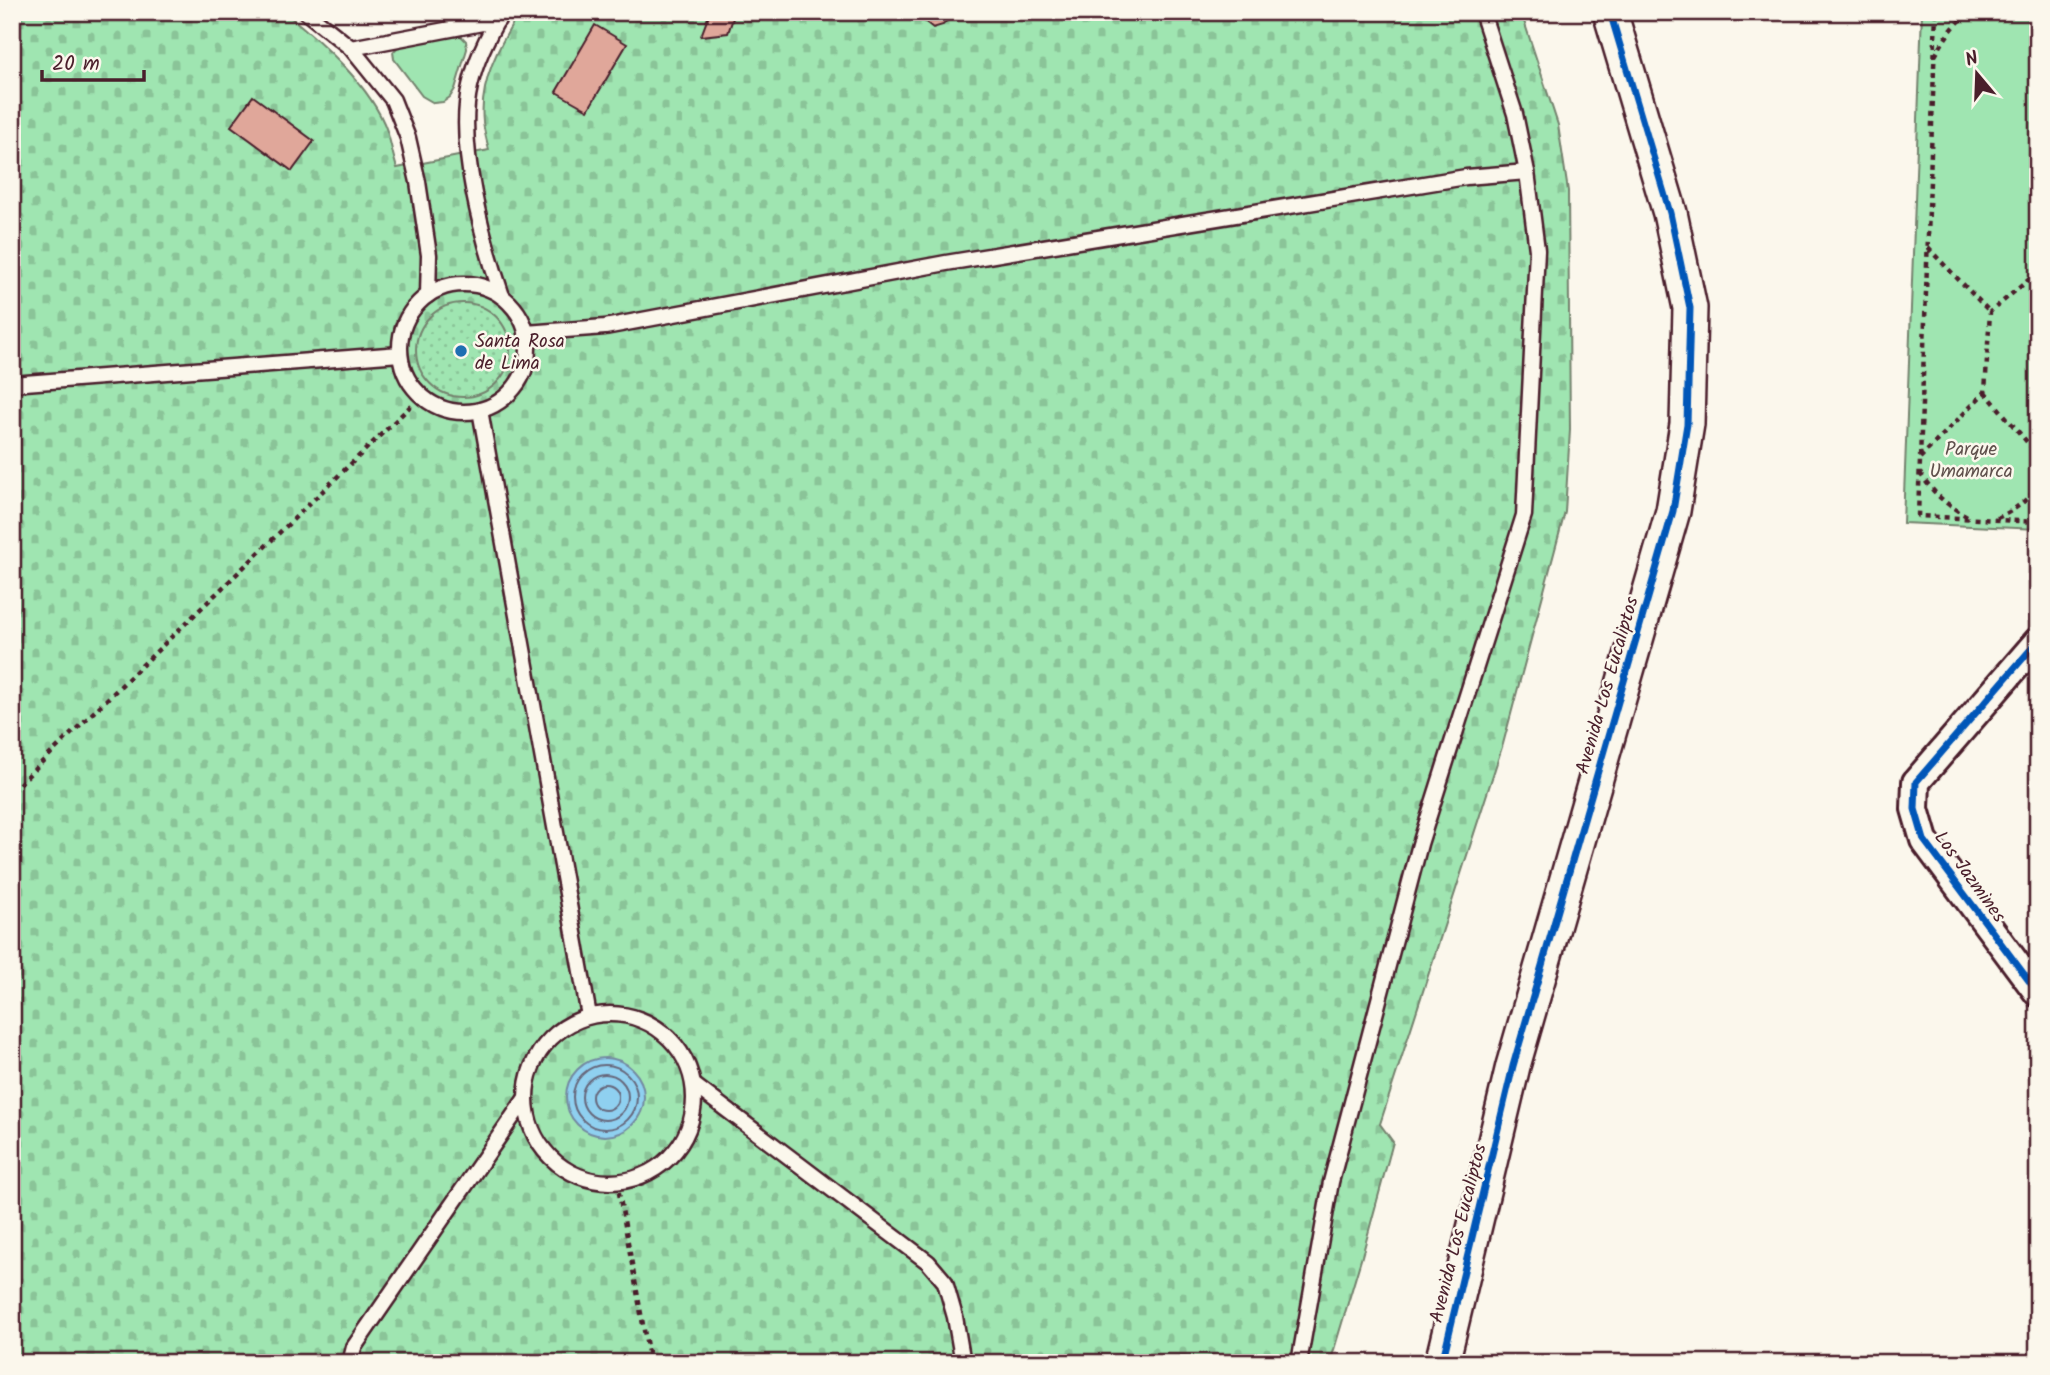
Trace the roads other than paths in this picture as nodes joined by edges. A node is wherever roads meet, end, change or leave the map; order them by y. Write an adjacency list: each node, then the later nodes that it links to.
1 (306, 12): 5 (lane)
2 (1482, 12): 6 (lane)
3 (1610, 12): 21 (street, Avenida Los Eucaliptos)
4 (500, 16): 5 (lane); 8 (lane)
5 (351, 48): 7 (lane)
6 (1527, 172): 9 (lane); 20 (lane)
7 (428, 295): 8 (lane); 10 (lane)
8 (502, 296): 9 (lane)
9 (526, 333): 12 (lane)
10 (400, 354): 11 (lane); 12 (lane)
11 (12, 384)
12 (480, 410): 15 (lane)
13 (2038, 641): 14 (street, Los Jazmines)
14 (2038, 993)
15 (589, 1016): 16 (lane); 17 (lane)
16 (694, 1085): 17 (lane); 19 (lane)
17 (525, 1099): 18 (lane)
18 (350, 1363)
19 (963, 1363)
20 (1298, 1363)
21 (1442, 1363)

